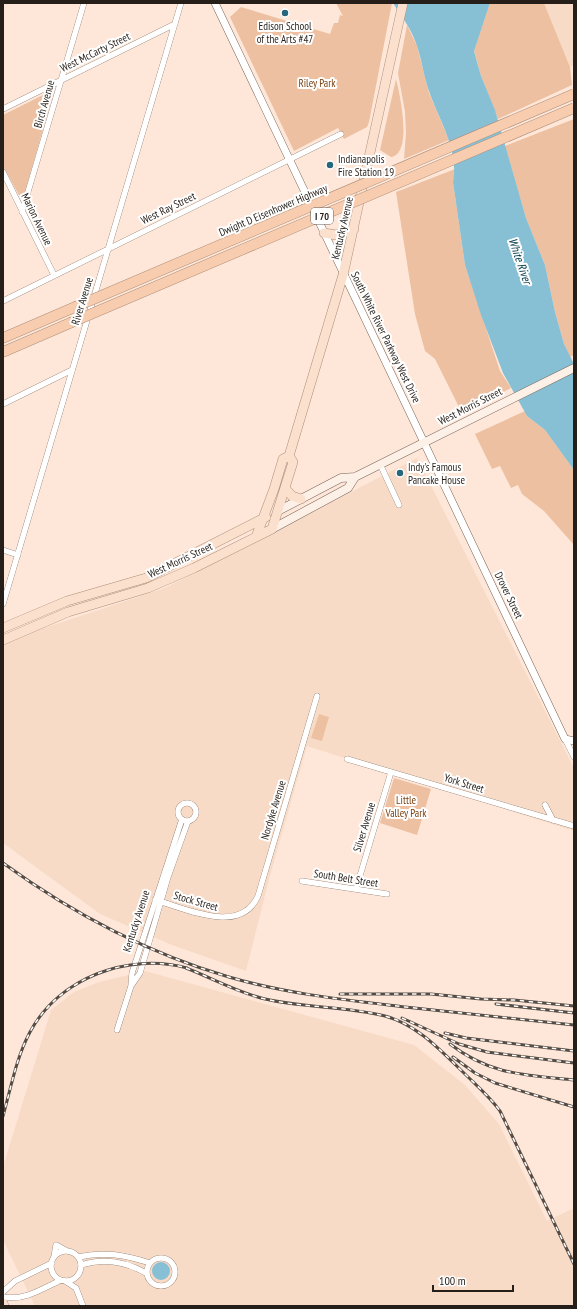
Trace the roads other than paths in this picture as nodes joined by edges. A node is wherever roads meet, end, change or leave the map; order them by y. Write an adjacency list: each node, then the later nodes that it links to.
1 (84, 3): 6 (street, Birch Avenue)
2 (181, 3): 5 (street, River Avenue)
3 (215, 3): 13 (street, South White River Parkway West Drive)
4 (403, 3): 16 (main road, Kentucky Avenue)
5 (175, 24): 6 (street, West McCarty Street); 18 (street, River Avenue)
6 (61, 80): 10 (street, West McCarty Street); 15 (street, Birch Avenue)
7 (574, 91): 11 (highway, bridge)
8 (574, 94): 11 (highway, Dwight D Eisenhower Highway / I 70, bridge)
9 (574, 108): 23 (highway, I 70, bridge)
10 (3, 109)
11 (532, 112): 22 (highway, Dwight D Eisenhower Highway / I 70, bridge)
12 (341, 134): 13 (street, West Ray Street)
13 (288, 159): 17 (street, South White River Parkway West Drive); 18 (street, West Ray Street)
14 (3, 172): 15 (street, Marion Avenue)
15 (22, 212): 19 (street, Marion Avenue)
16 (354, 229): 17 (main road); 20 (main road, Kentucky Avenue)
17 (324, 233): 20 (street, South White River Parkway West Drive)
18 (108, 249): 19 (street, West Ray Street); 25 (street, River Avenue)
19 (54, 275): 21 (street, West Ray Street)
20 (343, 275): 27 (street, South White River Parkway West Drive); 28 (main road, Kentucky Avenue)
21 (3, 300)
22 (3, 338)
23 (3, 352)
24 (574, 368): 27 (main road, West Morris Street)
25 (72, 370): 26 (street); 39 (street, River Avenue)
26 (3, 404)
27 (424, 442): 29 (main road, West Morris Street); 48 (street, Drover Street)
28 (289, 456): 31 (main road, Kentucky Avenue); 35 (main road, Kentucky Avenue)
29 (380, 464): 30 (main road, West Morris Street); 33 (street)
30 (355, 477): 32 (main road, West Morris Street); 36 (main road, West Morris Street)
31 (285, 488): 32 (main road); 34 (main road, Kentucky Avenue)
32 (301, 499): 34 (main road, West Morris Street)
33 (399, 505)
34 (278, 511): 35 (main road, West Morris Street); 36 (main road, Kentucky Avenue)
35 (264, 518): 37 (main road, Kentucky Avenue); 40 (main road, West Morris Street)
36 (272, 529): 37 (main road, West Morris Street)
37 (256, 537): 42 (main road, West Morris Street)
38 (3, 550): 39 (street)
39 (18, 554): 43 (street, River Avenue)
40 (166, 568): 41 (main road, West Morris Street); 42 (main road)
41 (103, 591): 44 (main road); 45 (main road, West Morris Street)
42 (116, 598): 44 (main road, West Morris Street)
43 (3, 604)
44 (60, 614): 46 (main road, West Morris Street)
45 (3, 628)
46 (3, 640)
47 (317, 696): 61 (street, Nordyke Avenue)
48 (565, 739): 49 (street); 50 (street, Drover Street)
49 (574, 741)
50 (574, 757)
51 (348, 759): 52 (street, York Street)
52 (391, 772): 54 (street, York Street); 57 (street, Silver Avenue)
53 (545, 805): 54 (street)
54 (553, 820): 55 (street, York Street)
55 (574, 826)
56 (302, 881): 57 (street, South Belt Street)
57 (356, 889): 58 (street, South Belt Street)
58 (387, 894)
59 (155, 900): 60 (street, Stock Street); 60 (street, Kentucky Avenue); 62 (street, Kentucky Avenue)
60 (161, 901): 61 (street, Stock Street); 62 (street)
61 (233, 917)
62 (131, 986): 63 (street, Kentucky Avenue)
63 (117, 1030)
64 (67, 1252): 65 (street); 66 (street); 66 (street)
65 (78, 1257): 67 (street); 68 (street)
66 (53, 1260): 71 (street); 73 (street)
67 (150, 1262): 69 (street); 69 (street)
68 (81, 1265): 69 (street); 70 (street)
69 (146, 1273)
70 (78, 1276): 71 (street); 72 (street)
71 (63, 1281): 72 (street); 74 (street)
72 (76, 1288): 77 (street)
73 (3, 1292)
74 (3, 1298)
75 (3, 1303): 76 (main road)
76 (4, 1306)
77 (83, 1306)

